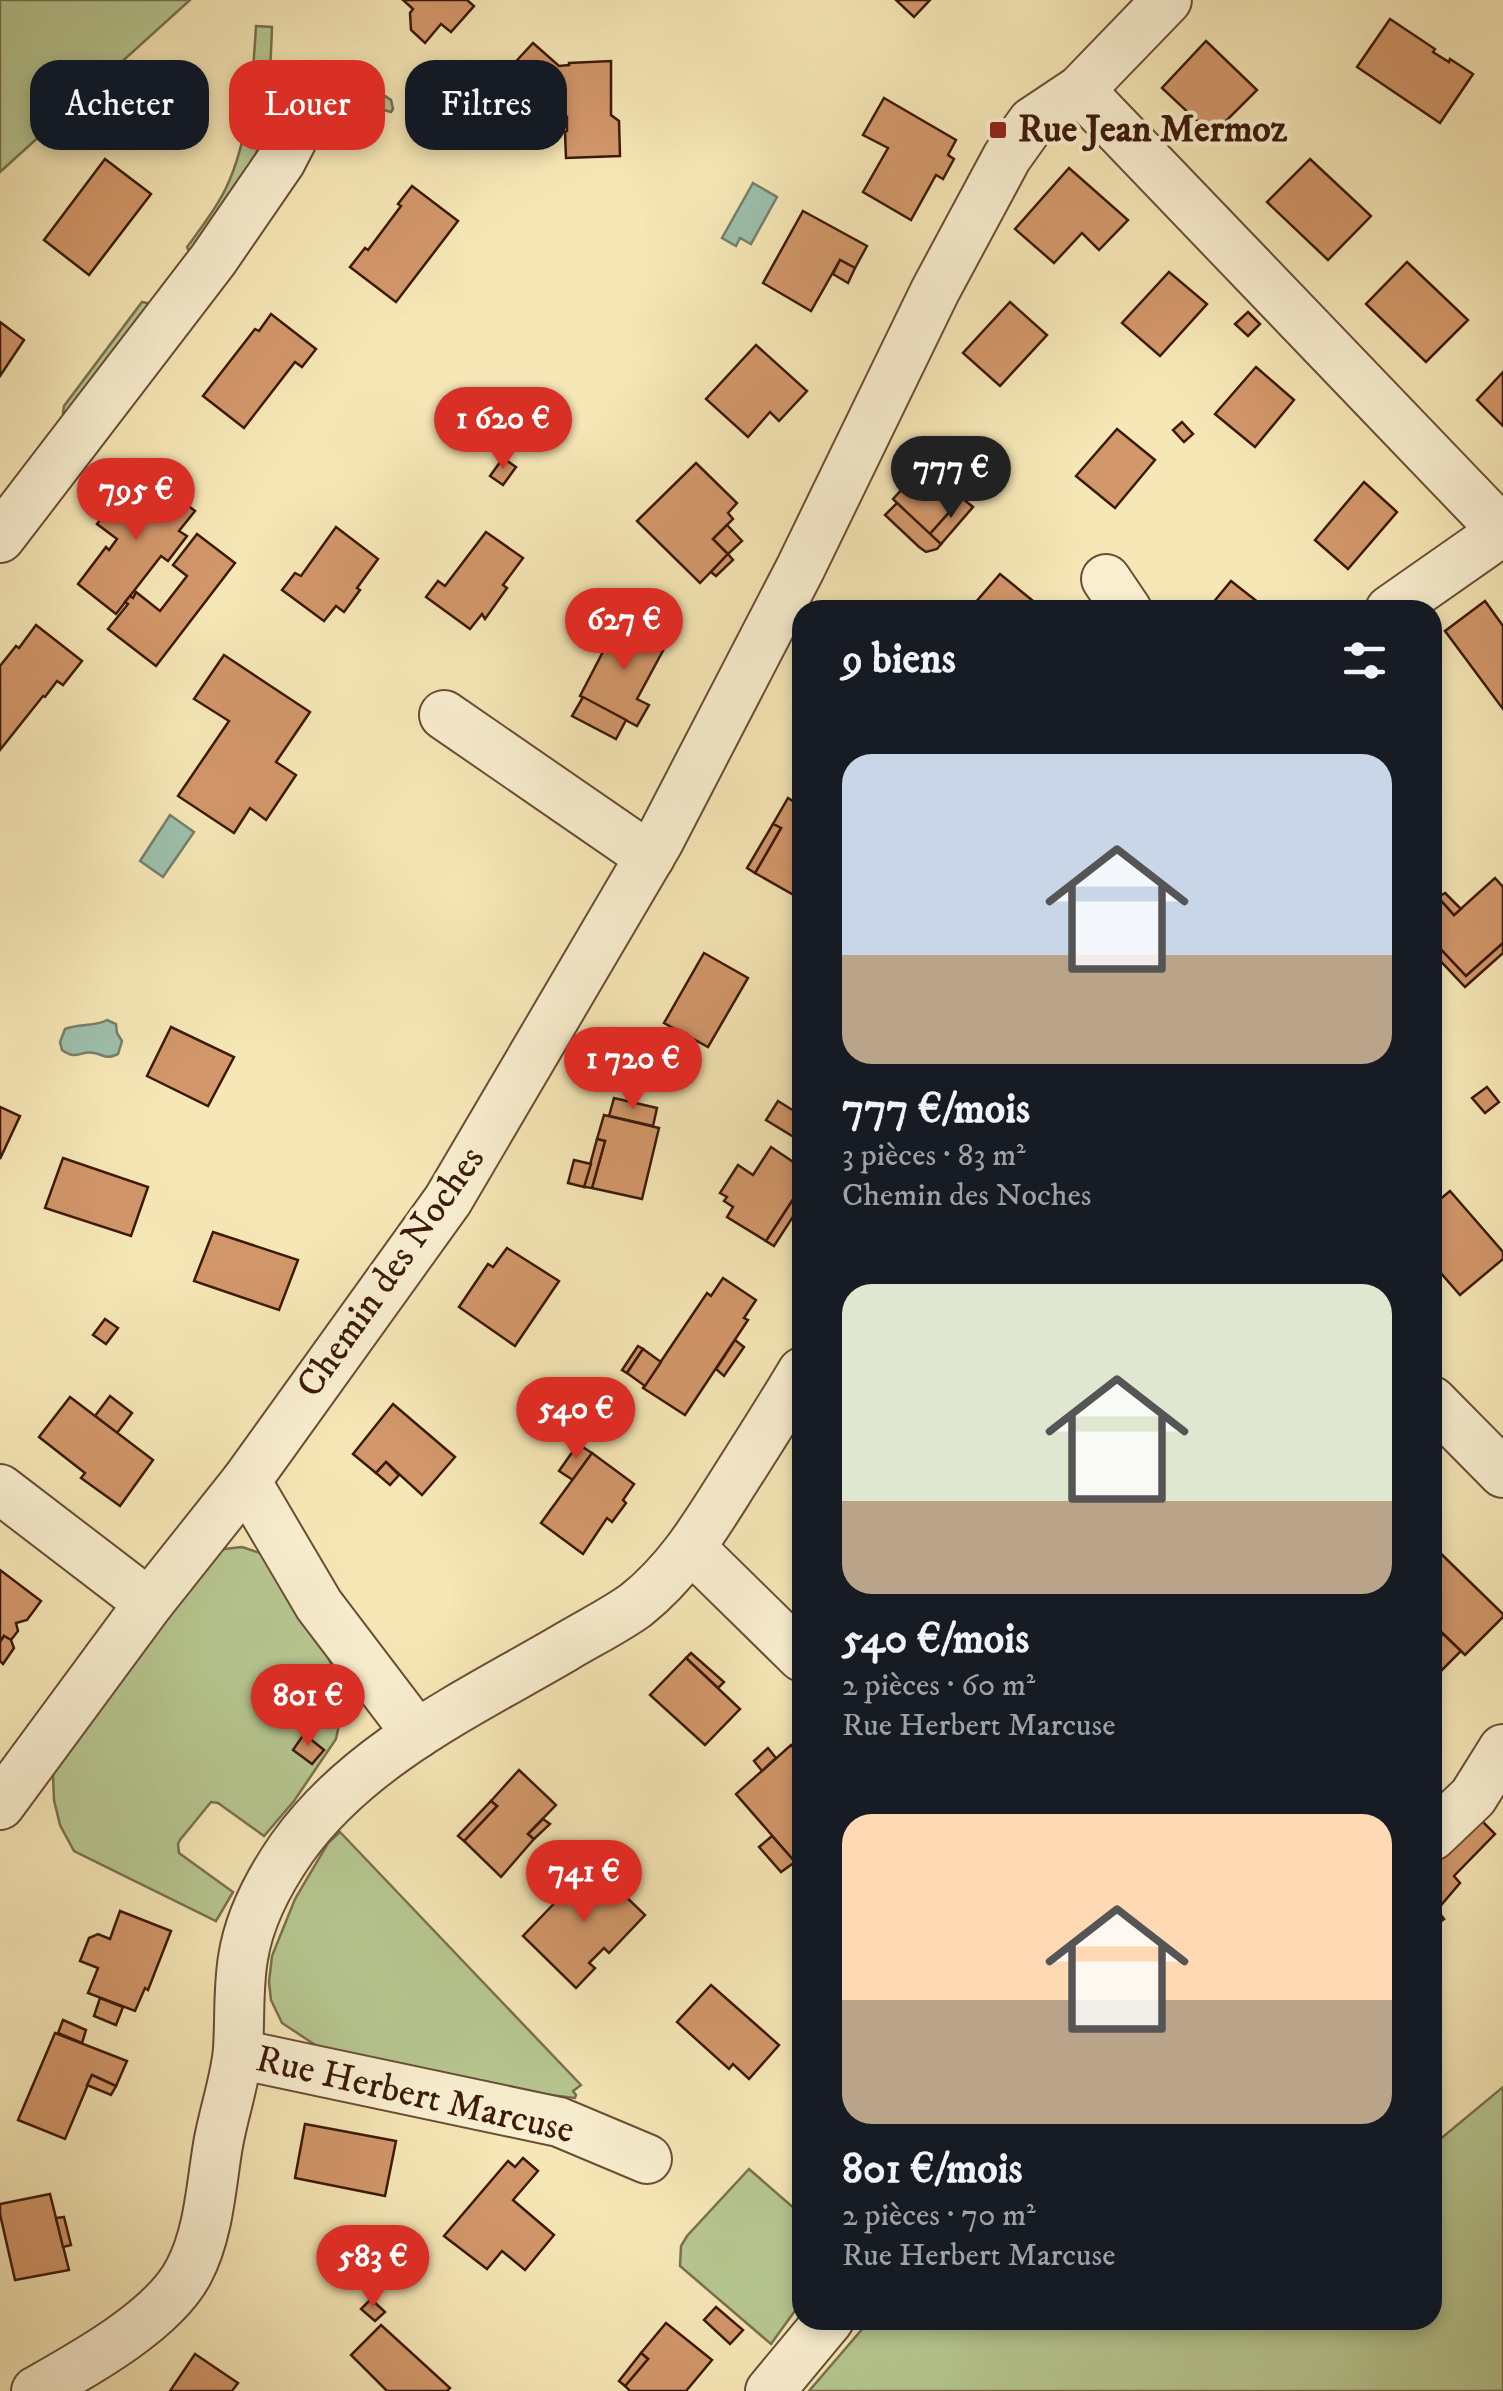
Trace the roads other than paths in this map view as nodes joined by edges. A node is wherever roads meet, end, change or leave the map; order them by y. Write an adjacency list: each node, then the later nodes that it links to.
1 (1167, 0): 2 (street, Chemin des Noches)
2 (1080, 90): 5 (street); 7 (street, Chemin des Noches)
3 (287, 150): 4 (street)
4 (0, 538)
5 (1404, 600)
6 (444, 714): 7 (street)
7 (650, 857): 11 (street, Chemin des Noches)
8 (792, 1388): 13 (street, Rue Herbert Marcuse)
9 (1442, 1410): 10 (street)
10 (1503, 1474)
11 (246, 1481): 14 (street, Chemin des Noches); 16 (street)
12 (0, 1489): 14 (street)
13 (692, 1549): 15 (street); 16 (street, Rue Herbert Marcuse)
14 (149, 1603): 18 (street, Chemin des Noches)
15 (792, 1647)
16 (416, 1734): 20 (street, Rue Herbert Marcuse)
17 (1503, 1750): 19 (street)
18 (0, 1805)
19 (1442, 1826)
20 (238, 2054): 21 (street, Rue Herbert Marcuse); 23 (street, Rue Herbert Marcuse)
21 (647, 2159)
22 (821, 2330): 24 (street)
23 (36, 2391)
24 (770, 2391)

